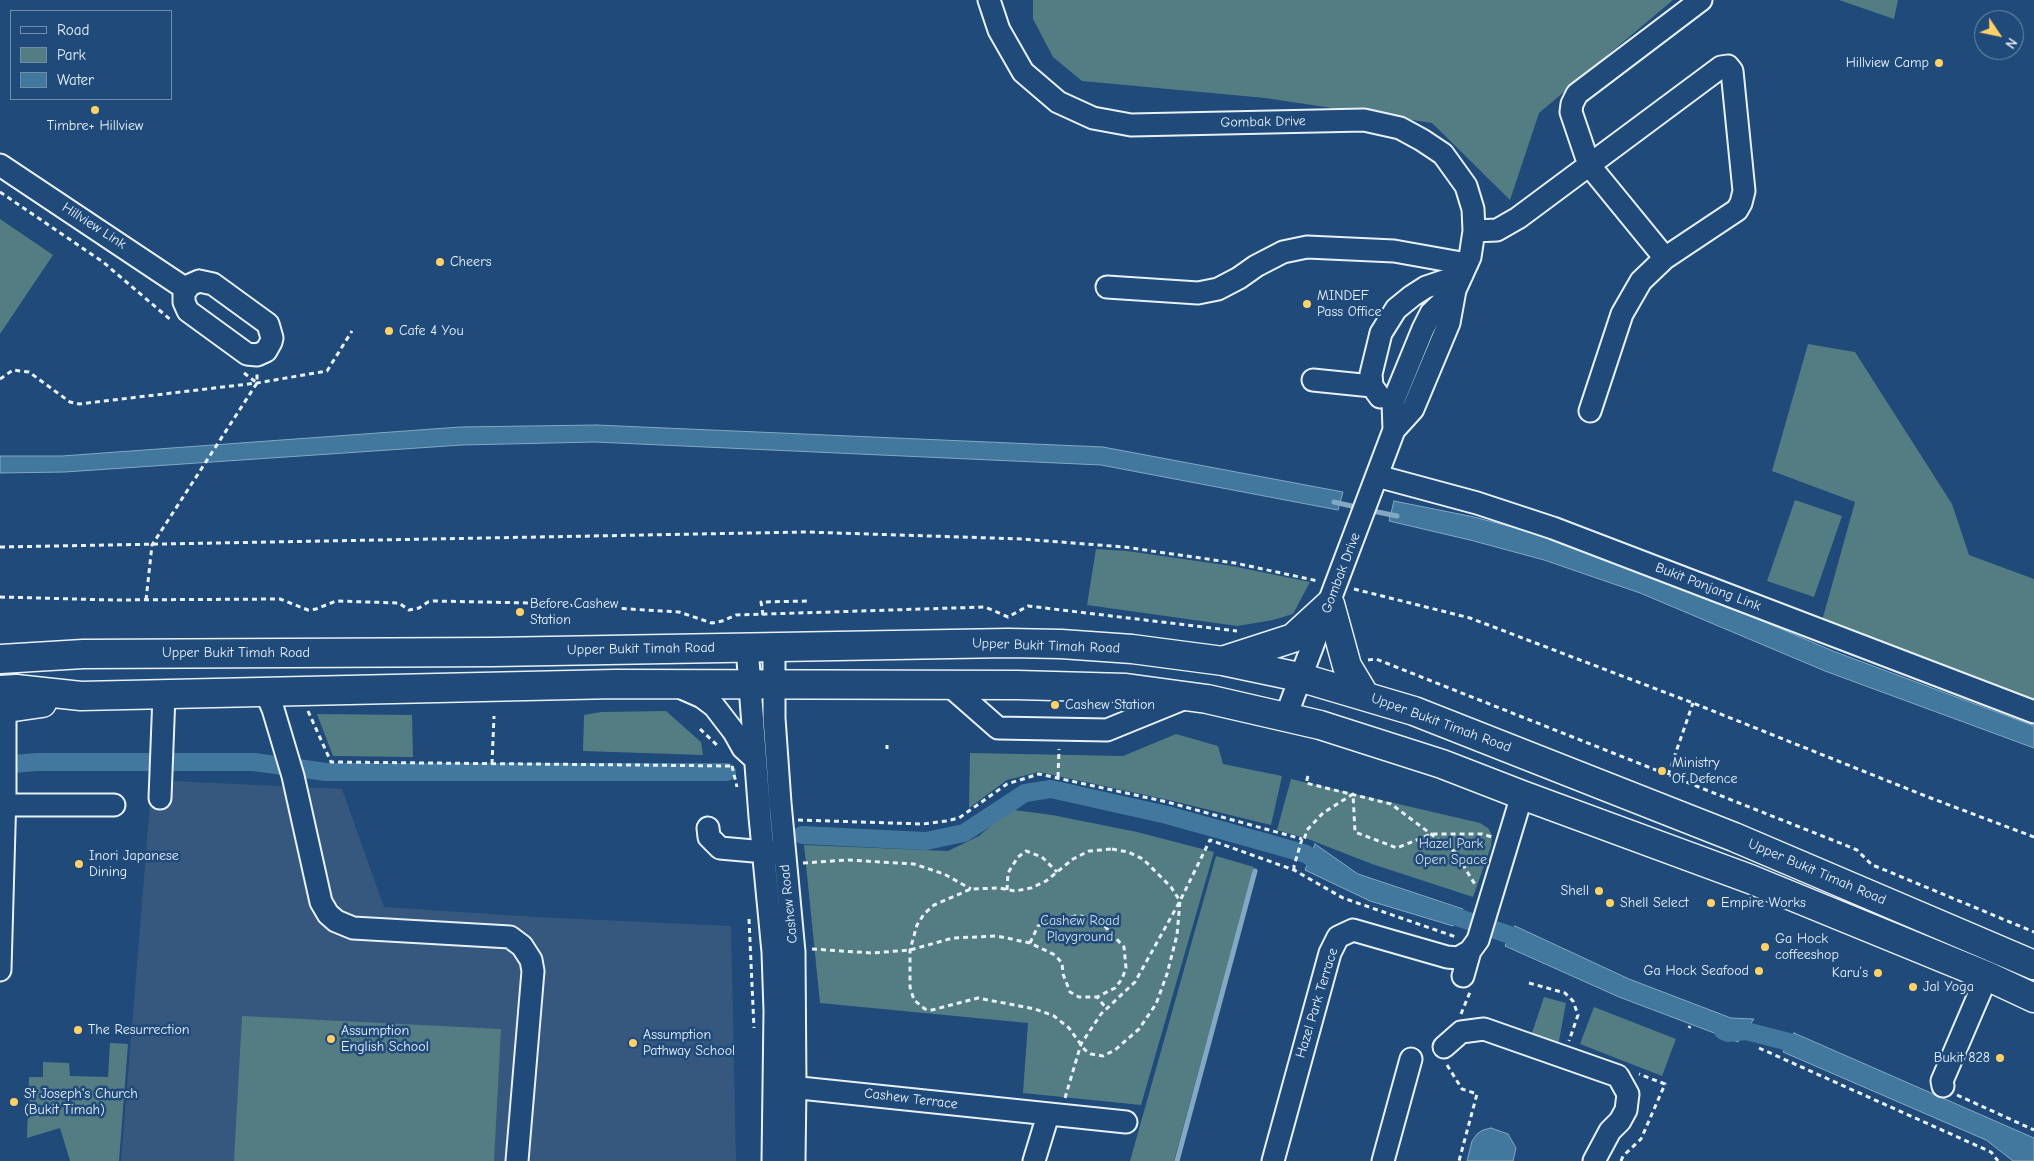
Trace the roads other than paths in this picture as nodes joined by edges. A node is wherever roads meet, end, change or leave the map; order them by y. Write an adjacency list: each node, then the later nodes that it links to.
1 (989, 0): 5 (street, Gombak Drive)
2 (1700, 0): 4 (street)
3 (0, 165): 9 (street, Hillview Link)
4 (1588, 165): 5 (street); 6 (street); 6 (street)
5 (1474, 231): 7 (street, Gombak Drive)
6 (1665, 258): 14 (street)
7 (1461, 276): 8 (street); 11 (street); 12 (street, Gombak Drive); 13 (street, Gombak Drive)
8 (1107, 287)
9 (186, 289)
10 (1313, 380): 11 (street)
11 (1372, 386): 12 (street)
12 (1393, 402): 13 (street); 15 (street, Gombak Drive)
13 (1413, 409): 15 (street, Gombak Drive)
14 (1590, 411)
15 (1394, 430): 16 (street, Gombak Drive)
16 (1374, 485): 17 (street, Gombak Drive); 35 (street, Bukit Panjang Link)
17 (1330, 604): 24 (highway); 25 (street, Gombak Drive); 33 (highway)
18 (1008, 643): 21 (highway, Upper Bukit Timah Road); 24 (highway, Upper Bukit Timah Road); 29 (highway)
19 (0, 644): 22 (highway)
20 (747, 647): 21 (highway, Upper Bukit Timah Road); 22 (highway, Upper Bukit Timah Road); 27 (street, Cashew Road)
21 (774, 647): 27 (street, Cashew Road)
22 (83, 654): 23 (highway, Upper Bukit Timah Road)
23 (0, 659)
24 (1223, 661): 25 (highway, Upper Bukit Timah Road)
25 (1299, 677): 33 (highway, Upper Bukit Timah Road); 36 (street, Gombak Drive)
26 (670, 683): 27 (highway); 30 (highway); 37 (street)
27 (762, 684): 28 (highway); 37 (street, Cashew Road); 43 (street, Cashew Road)
28 (949, 685): 29 (highway); 32 (street)
29 (1017, 685): 32 (highway)
30 (266, 693): 31 (highway); 58 (street)
31 (164, 695): 34 (highway); 39 (street)
32 (1188, 696): 36 (highway)
33 (1365, 696): 46 (highway, Upper Bukit Timah Road)
34 (2, 703): 40 (street)
35 (2034, 712)
36 (1286, 716): 38 (highway)
37 (755, 760): 44 (street, Cashew Road)
38 (1522, 795): 45 (street); 48 (highway)
39 (160, 798)
40 (5, 805): 41 (street); 47 (street)
41 (114, 805)
42 (708, 828): 44 (street)
43 (788, 851): 44 (street); 55 (street, Cashew Road)
44 (763, 852): 53 (street, Cashew Road)
45 (1474, 945): 49 (street); 62 (street, Hazel Park Terrace)
46 (2034, 965)
47 (0, 970)
48 (1987, 976): 50 (highway); 54 (street)
49 (1467, 982)
50 (2034, 998)
51 (1446, 1048): 64 (street)
52 (1411, 1059): 63 (street)
53 (774, 1085): 55 (street, Cashew Terrace); 59 (street, Cashew Road)
54 (1943, 1086)
55 (795, 1087): 56 (street, Cashew Terrace); 60 (street, Cashew Road)
56 (1055, 1116): 57 (street, Cashew Terrace); 61 (street)
57 (1126, 1122)
58 (517, 1161)
59 (772, 1161)
60 (794, 1161)
61 (1034, 1161)
62 (1273, 1161)
63 (1383, 1161)
64 (1594, 1161)

